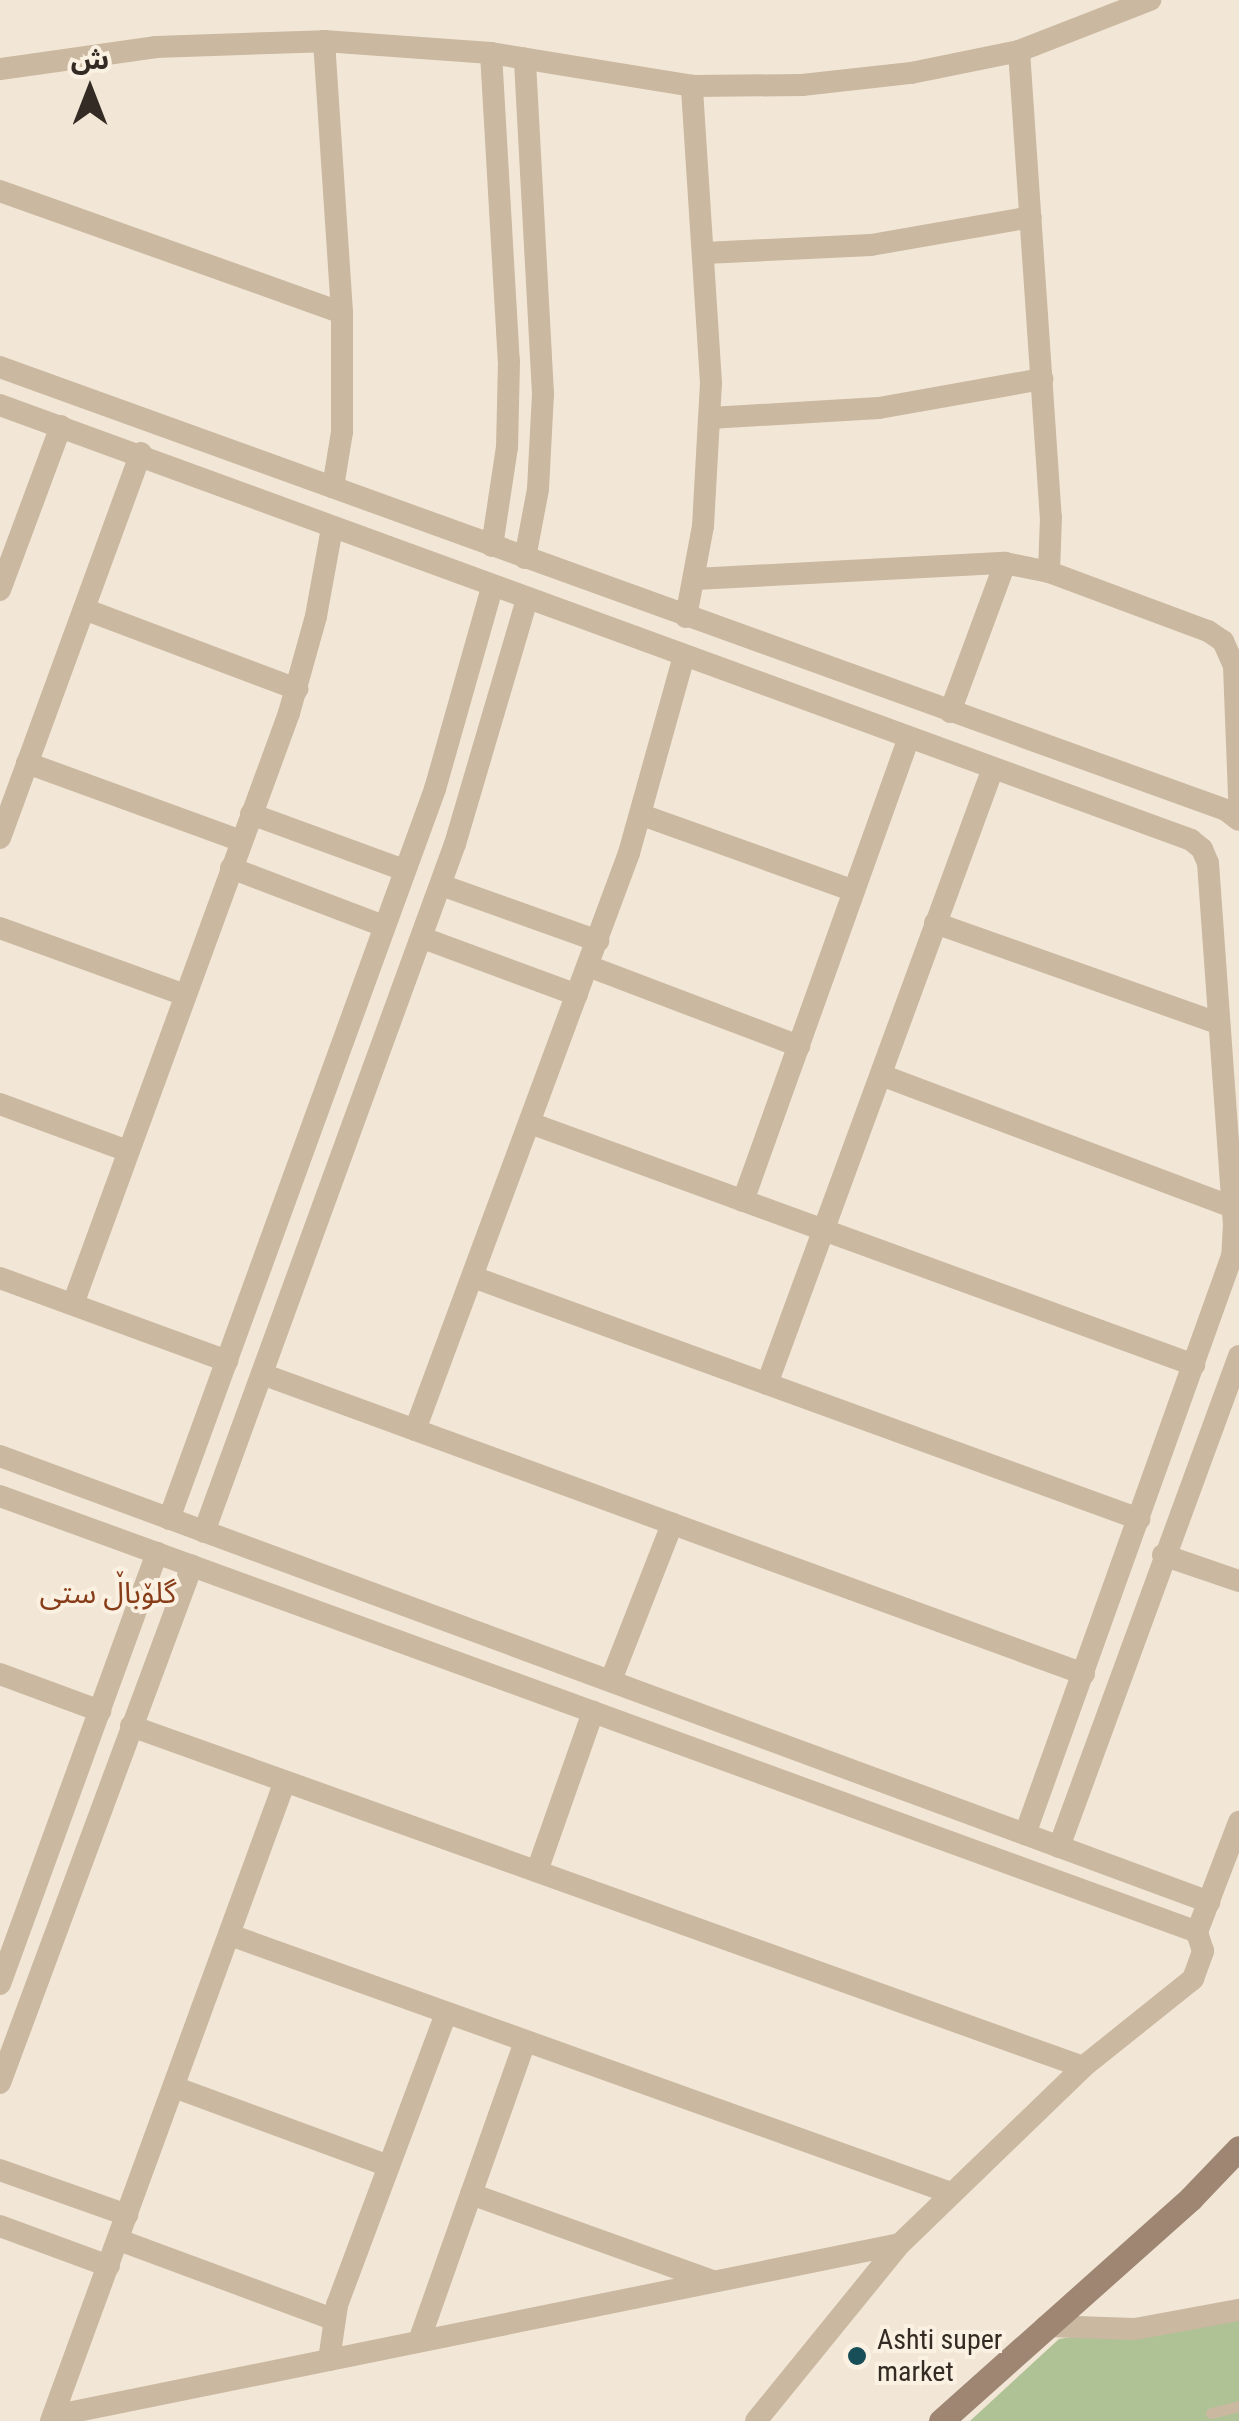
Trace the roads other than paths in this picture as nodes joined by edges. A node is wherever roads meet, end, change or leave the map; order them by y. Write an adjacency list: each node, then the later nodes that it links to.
1 (1150, 0): 3 (street)
2 (324, 41): 4 (street); 6 (street); 11 (street)
3 (1019, 50): 7 (street); 9 (street)
4 (491, 54): 5 (street); 20 (street)
5 (526, 58): 7 (street); 21 (street)
6 (0, 69)
7 (692, 86): 10 (street)
8 (0, 190): 11 (street)
9 (1032, 216): 10 (street); 13 (street)
10 (705, 253): 15 (street)
11 (342, 313): 18 (street)
12 (0, 367): 18 (street)
13 (1042, 379): 15 (street); 23 (street)
14 (0, 405): 16 (street)
15 (710, 418): 24 (street)
16 (61, 426): 17 (street); 25 (street)
17 (141, 453): 19 (street); 28 (street)
18 (333, 487): 20 (street)
19 (332, 528): 26 (street); 31 (street)
20 (492, 546): 21 (street)
21 (525, 558): 29 (street)
22 (1005, 563): 23 (street); 24 (street); 32 (street)
23 (1049, 572): 36 (street)
24 (694, 579): 29 (street)
25 (1, 584)
26 (492, 587): 27 (street); 43 (street)
27 (527, 599): 30 (street); 44 (street)
28 (84, 609): 31 (street); 34 (street)
29 (686, 617): 32 (street)
30 (684, 656): 33 (street); 38 (street)
31 (297, 690): 37 (street)
32 (950, 712): 39 (street)
33 (910, 738): 35 (street); 45 (street)
34 (27, 763): 40 (street); 41 (street)
35 (993, 768): 46 (street); 54 (street)
36 (1239, 799)
37 (251, 814): 41 (street); 43 (street)
38 (642, 815): 45 (street); 50 (street)
39 (1239, 820)
40 (0, 838)
41 (241, 840): 42 (street)
42 (231, 868): 47 (street); 52 (street)
43 (404, 870): 47 (street)
44 (441, 885): 49 (street); 50 (street)
45 (854, 891): 55 (street)
46 (935, 923): 54 (street); 56 (street)
47 (384, 926): 67 (street)
48 (0, 928): 52 (street)
49 (423, 938): 53 (street); 69 (street)
50 (598, 941): 51 (street)
51 (588, 966): 53 (street); 55 (street)
52 (186, 994): 59 (street)
53 (578, 995): 58 (street)
54 (1218, 1023): 61 (street)
55 (798, 1046): 60 (street)
56 (881, 1075): 61 (street); 62 (street)
57 (0, 1104): 59 (street)
58 (530, 1123): 60 (street); 63 (street)
59 (128, 1151): 65 (street)
60 (743, 1201): 62 (street)
61 (1233, 1207): 68 (street)
62 (823, 1230): 68 (street); 70 (street)
63 (472, 1277): 70 (street); 71 (street)
64 (0, 1278): 65 (street)
65 (73, 1304): 67 (street)
66 (1239, 1356): 79 (street)
67 (227, 1360): 74 (street)
68 (1194, 1366): 75 (street)
69 (262, 1374): 71 (street); 77 (street)
70 (767, 1384): 75 (street)
71 (414, 1430): 76 (street)
72 (0, 1456): 74 (street)
73 (0, 1496): 78 (street)
74 (170, 1519): 77 (street)
75 (1139, 1519): 83 (street)
76 (672, 1524): 83 (street); 84 (street)
77 (204, 1532): 84 (street)
78 (157, 1554): 80 (street); 85 (street)
79 (1163, 1555): 81 (street); 91 (street)
80 (192, 1566): 86 (street); 87 (street)
81 (1239, 1581)
82 (0, 1674): 85 (street)
83 (1084, 1674): 90 (street)
84 (611, 1680): 90 (street)
85 (100, 1710): 96 (street)
86 (593, 1712): 92 (street); 94 (street)
87 (132, 1726): 88 (street); 100 (street)
88 (286, 1781): 92 (street); 95 (street)
89 (1239, 1822): 93 (street)
90 (1025, 1834): 91 (street)
91 (1059, 1847): 93 (street)
92 (537, 1871): 99 (street)
93 (1209, 1902): 94 (street)
94 (1198, 1932): 99 (street)
95 (230, 1935): 97 (street); 101 (street)
96 (0, 1984)
97 (446, 2013): 98 (street); 103 (street)
98 (526, 2042): 105 (street); 106 (street)
99 (1083, 2068): 105 (street)
100 (0, 2082)
101 (174, 2087): 103 (street); 107 (street)
102 (1239, 2148): 115 (street)
103 (389, 2166): 114 (street)
104 (0, 2170): 107 (street)
105 (951, 2192): 110 (street)
106 (471, 2194): 112 (street); 116 (street)
107 (127, 2215): 109 (street)
108 (0, 2226): 111 (street)
109 (120, 2240): 111 (street); 114 (street)
110 (900, 2244): 112 (street); 121 (street)
111 (109, 2266): 120 (street)
112 (715, 2282): 116 (street)
113 (1239, 2310): 115 (street)
114 (333, 2318): 117 (street)
115 (1046, 2326): 122 (street)
116 (419, 2341): 117 (street)
117 (329, 2360): 120 (street)
118 (1239, 2406): 119 (lane)
119 (1211, 2413)
120 (52, 2418)
121 (756, 2421)
122 (940, 2421)

